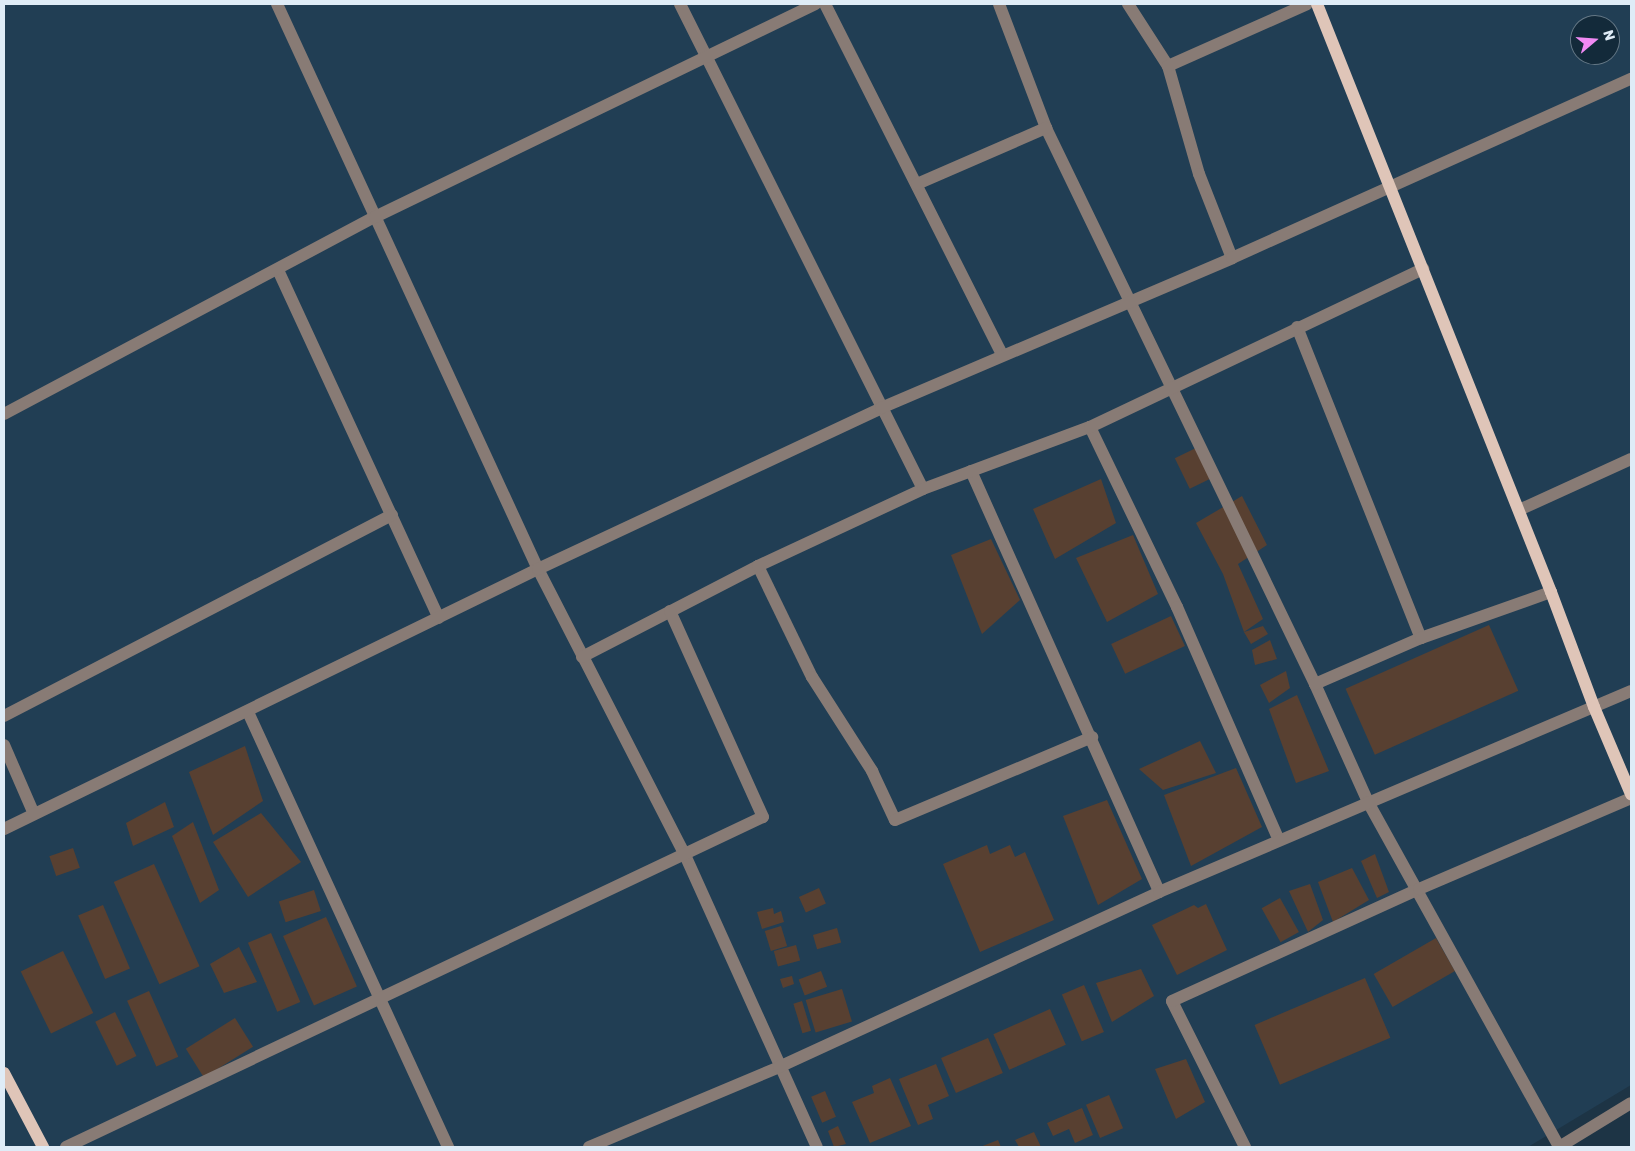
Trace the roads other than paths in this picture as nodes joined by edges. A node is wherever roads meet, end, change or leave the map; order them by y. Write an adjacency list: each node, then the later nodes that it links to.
1 (277, 4): 15 (street)
2 (680, 4): 9 (street)
3 (815, 4): 9 (street)
4 (825, 4): 13 (street)
5 (999, 4): 12 (street)
6 (1128, 4): 10 (street)
7 (1307, 4): 10 (street)
8 (1318, 4): 14 (main road)
9 (706, 58): 15 (street); 23 (street)
10 (1168, 66): 16 (street)
11 (1631, 79): 14 (street)
12 (1046, 128): 13 (street); 19 (street)
13 (917, 184): 21 (street)
14 (1390, 186): 16 (street); 17 (main road)
15 (375, 217): 18 (street); 32 (street)
16 (1232, 258): 19 (street)
17 (1423, 269): 20 (street); 29 (main road)
18 (278, 270): 24 (street); 30 (street)
19 (1129, 301): 21 (street); 22 (street)
20 (1296, 327): 22 (street); 36 (street)
21 (1002, 355): 23 (street)
22 (1171, 388): 25 (street); 38 (street)
23 (881, 408): 28 (street); 32 (street)
24 (4, 414)
25 (1090, 427): 27 (street); 50 (street)
26 (1631, 459): 29 (street)
27 (971, 471): 28 (street); 43 (street)
28 (923, 489): 31 (street)
29 (1519, 510): 33 (main road)
30 (392, 515): 35 (street); 42 (street)
31 (758, 566): 34 (street); 43 (street)
32 (538, 569): 35 (street); 37 (street)
33 (1551, 592): 36 (street); 40 (main road)
34 (670, 611): 37 (street); 51 (street)
35 (439, 618): 41 (street)
36 (1421, 638): 38 (street)
37 (582, 657): 51 (street)
38 (1315, 684): 47 (street)
39 (1631, 691): 40 (street)
40 (1594, 707): 45 (main road); 47 (street)
41 (248, 712): 48 (street); 54 (street)
42 (4, 716)
43 (1092, 737): 53 (street)
44 (4, 745): 48 (street)
45 (1631, 794)
46 (1631, 798): 52 (street)
47 (1368, 802): 50 (street); 52 (street)
48 (34, 814): 49 (street)
49 (4, 829)
50 (1279, 840): 53 (street)
51 (686, 855): 54 (street); 55 (street)
52 (1418, 889): 63 (street); 64 (street)
53 (1159, 892): 55 (street)
54 (380, 996): 59 (street); 60 (street)
55 (779, 1067): 61 (street); 62 (street)
56 (4, 1073): 58 (main road)
57 (1631, 1103): 64 (street)
58 (42, 1147)
59 (66, 1147)
60 (448, 1147)
61 (589, 1147)
62 (817, 1147)
63 (1245, 1147)
64 (1559, 1147)

